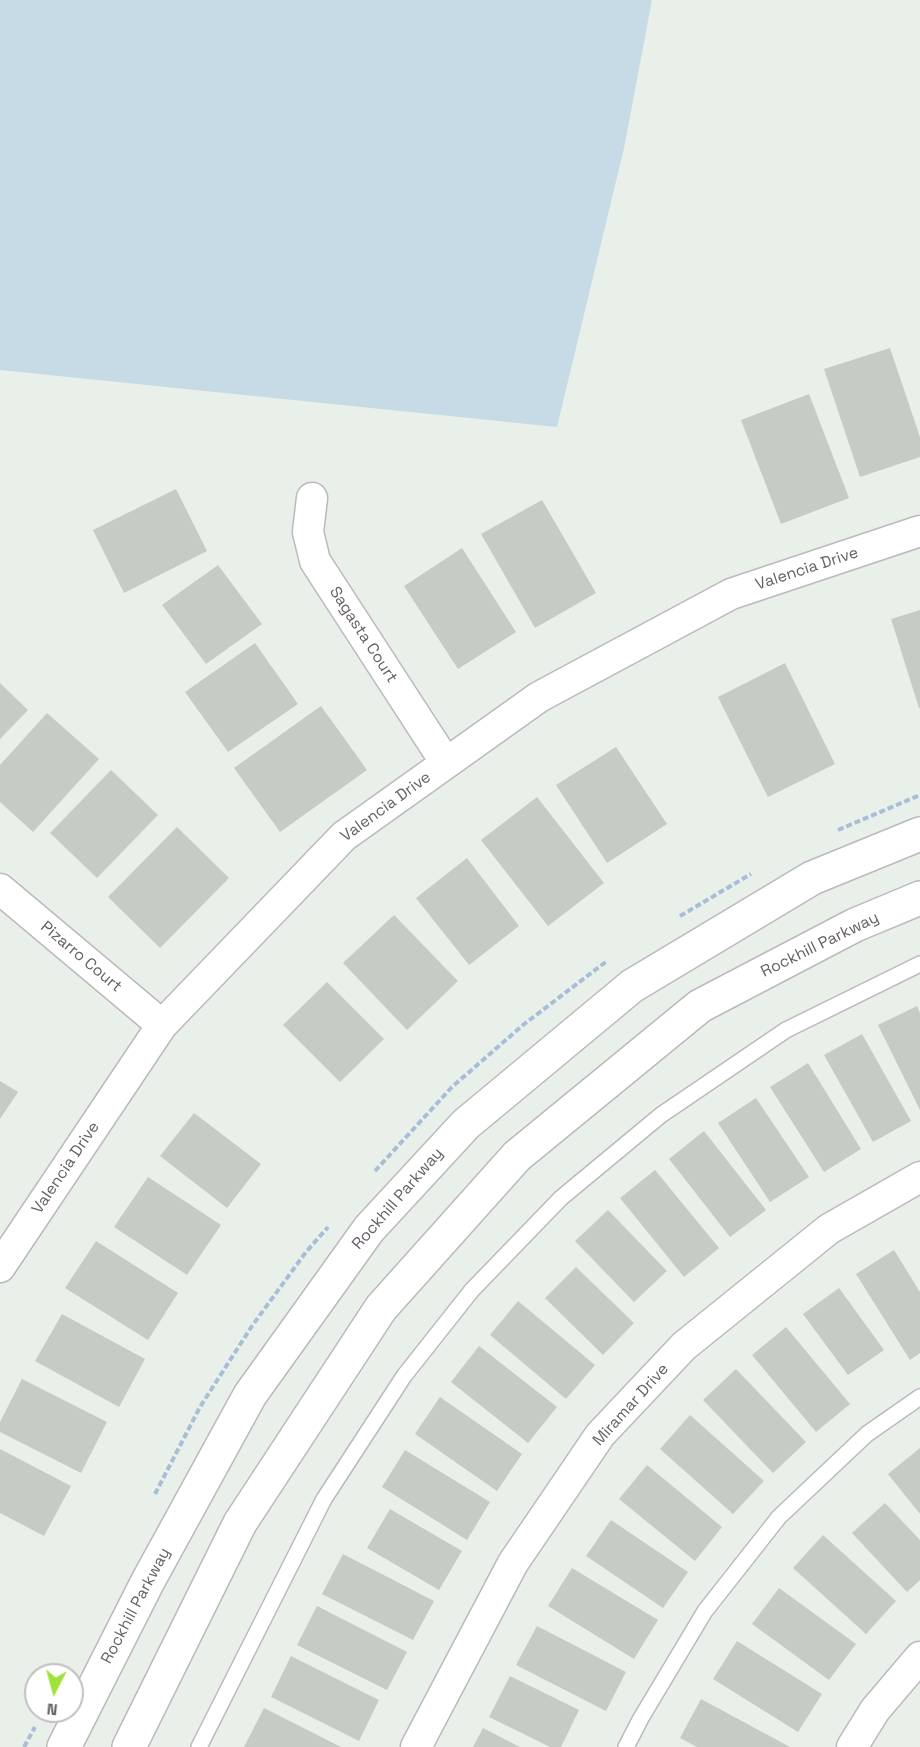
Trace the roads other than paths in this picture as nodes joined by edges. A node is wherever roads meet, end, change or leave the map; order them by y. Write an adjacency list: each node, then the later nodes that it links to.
1 (312, 498): 3 (street, Sagasta Court)
2 (920, 531): 3 (street, Valencia Drive)
3 (446, 763): 8 (street, Valencia Drive)
4 (920, 834): 13 (street, Rockhill Parkway)
5 (0, 890): 8 (street, Pizarro Court)
6 (920, 898): 14 (street, Rockhill Parkway)
7 (920, 964): 15 (lane)
8 (162, 1025): 10 (street, Valencia Drive)
9 (920, 1177): 16 (street, Miramar Drive)
10 (0, 1267)
11 (920, 1397): 17 (lane)
12 (920, 1657): 18 (street)
13 (64, 1747)
14 (129, 1747)
15 (199, 1747)
16 (416, 1747)
17 (626, 1747)
18 (852, 1747)

